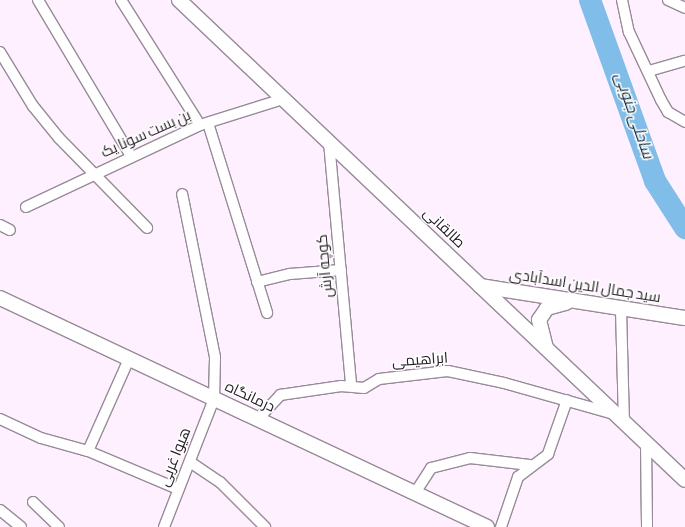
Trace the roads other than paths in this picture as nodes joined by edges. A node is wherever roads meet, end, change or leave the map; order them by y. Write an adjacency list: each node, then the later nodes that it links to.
1 (38, 0): 14 (street)
2 (121, 0): 12 (street)
3 (179, 0): 10 (main road, طالقانی)
4 (622, 0): 9 (street)
5 (668, 0): 6 (street)
6 (685, 8)
7 (0, 52): 15 (street)
8 (685, 62): 9 (street)
9 (649, 71): 11 (street)
10 (283, 98): 12 (street, بن بست سونا یک); 13 (main road, طالقانی)
11 (685, 122)
12 (204, 124): 14 (street, بن بست سونا یک); 22 (street)
13 (329, 142): 21 (street, کوچه آرش); 23 (main road, طالقانی)
14 (131, 156): 15 (street, بن بست سونا یک)
15 (92, 175): 17 (street, بن بست سونا یک); 19 (street)
16 (182, 194): 32 (street, هیوا غربی)
17 (26, 207)
18 (0, 226): 20 (street)
19 (147, 228)
20 (10, 230)
21 (341, 270): 22 (street); 31 (street, کوچه آرش)
22 (258, 282): 27 (street)
23 (480, 286): 25 (main road, سید جمال الدین اسدآبادی); 29 (main road, طالقانی)
24 (0, 298): 30 (main road, درمانگاه)
25 (570, 302): 26 (main road, سید جمال الدین اسدآبادی); 29 (main road)
26 (621, 309): 28 (main road, سید جمال الدین اسدآبادی); 34 (street)
27 (267, 313)
28 (685, 318)
29 (546, 348): 34 (main road, طالقانی)
30 (128, 361): 32 (main road, درمانگاه); 38 (street)
31 (351, 386): 33 (street, ابراهیمی); 36 (street, ابراهیمی)
32 (214, 399): 36 (main road, درمانگاه); 39 (street, هیوا غربی)
33 (567, 400): 34 (street, ابراهیمی); 40 (street)
34 (620, 418): 37 (main road, طالقانی)
35 (0, 419): 38 (street)
36 (258, 419): 43 (main road, درمانگاه)
37 (646, 443): 41 (main road, طالقانی); 52 (street)
38 (88, 451): 42 (street)
39 (190, 462): 42 (street, هیوا غربی); 49 (street)
40 (530, 465): 43 (street); 51 (street)
41 (685, 480)
42 (178, 489): 48 (street, هیوا غربی)
43 (415, 493): 50 (main road, درمانگاه)
44 (33, 502): 47 (street)
45 (0, 510): 46 (street)
46 (21, 527)
47 (59, 527)
48 (164, 527)
49 (265, 527)
50 (486, 527)
51 (502, 527)
52 (646, 527)

